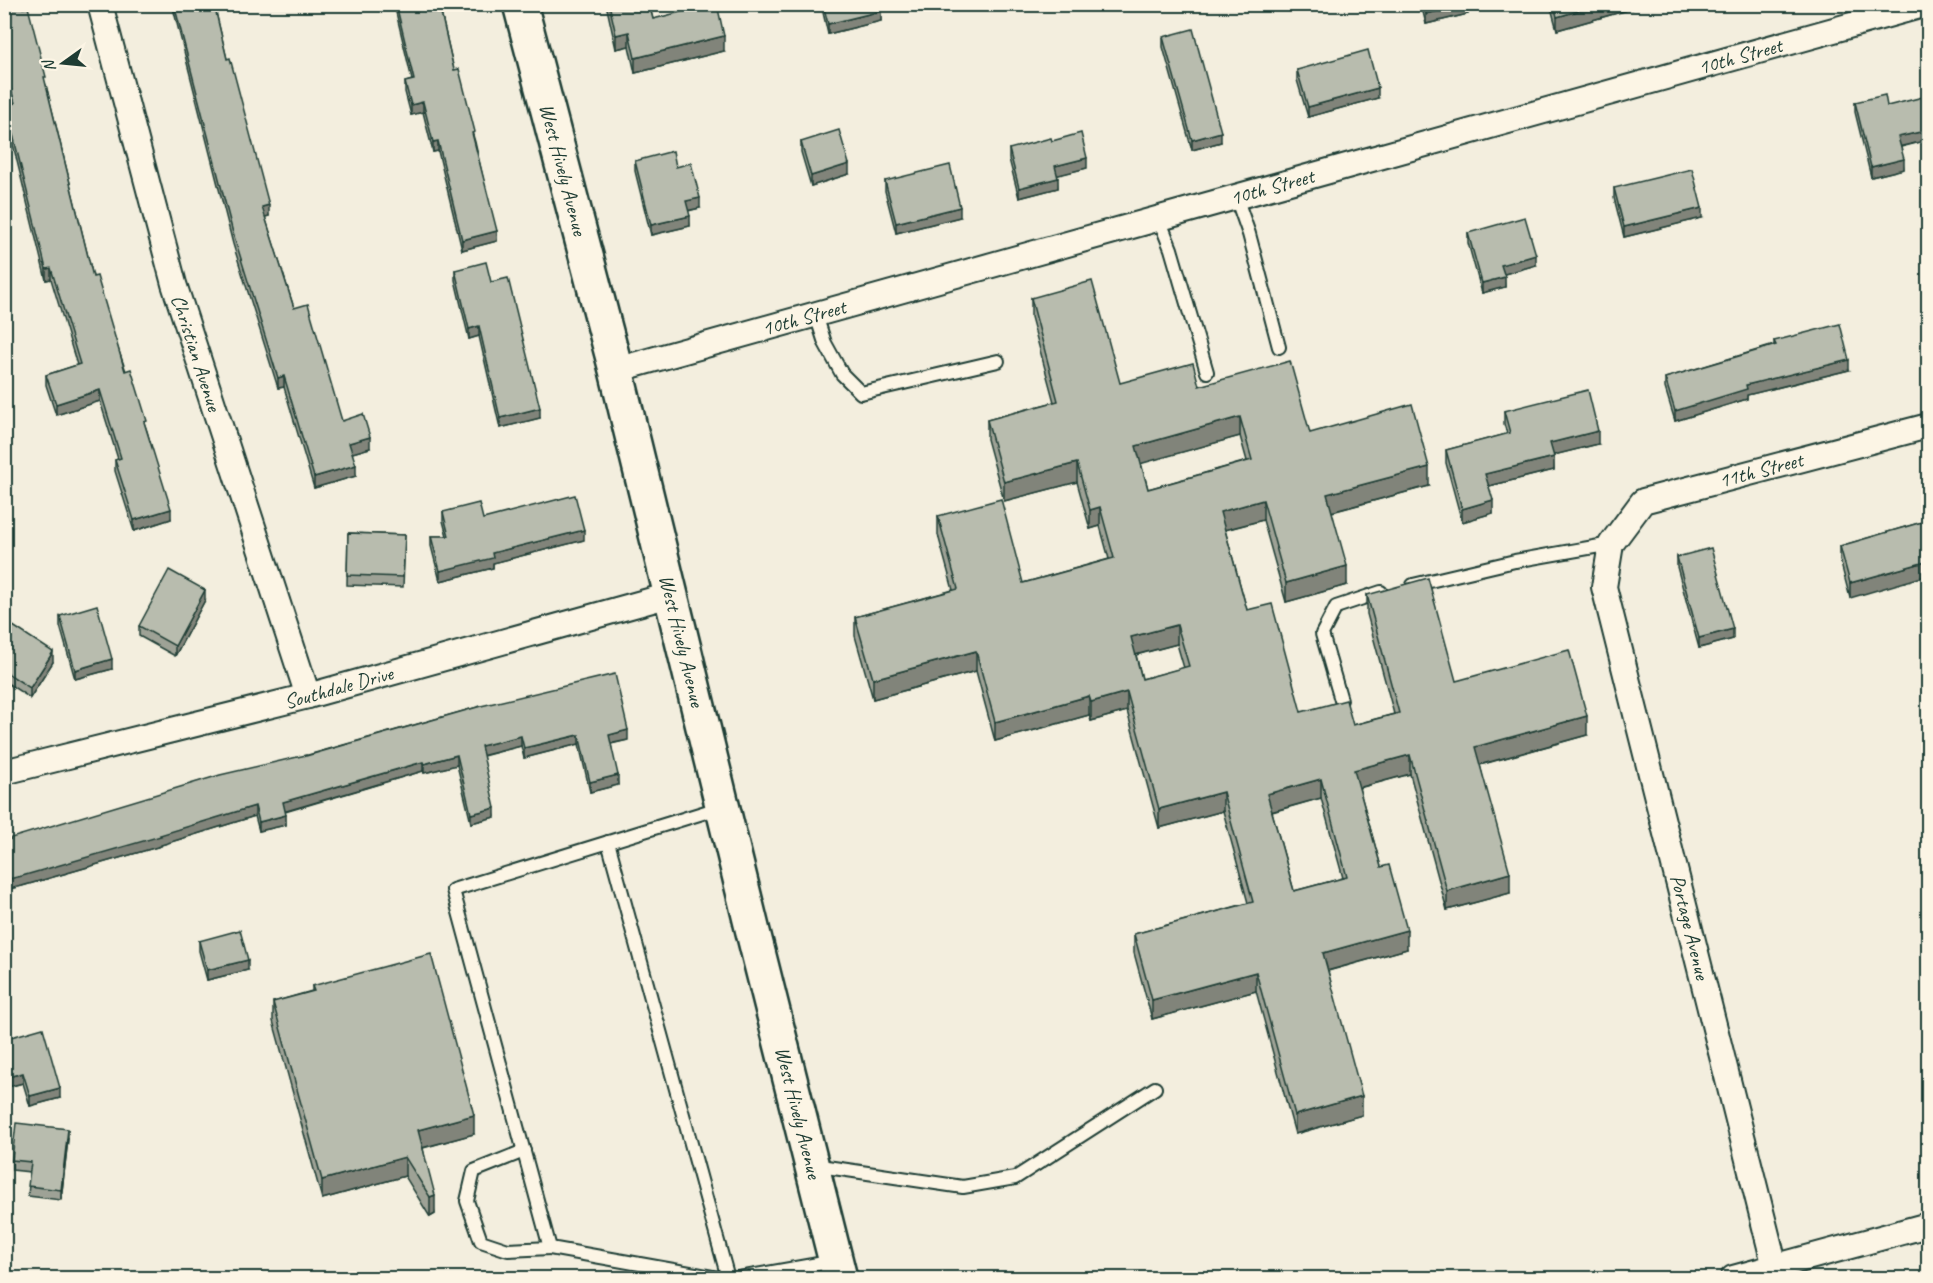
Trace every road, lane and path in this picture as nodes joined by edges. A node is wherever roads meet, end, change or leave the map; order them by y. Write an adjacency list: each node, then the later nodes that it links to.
1 (100, 4): 14 (street, Christian Avenue)
2 (520, 4): 9 (street, West Hively Avenue)
3 (1927, 4): 4 (street, 10th Street)
4 (1236, 197): 5 (street, 10th Street); 7 (lane)
5 (1159, 219): 6 (street, 10th Street); 10 (lane)
6 (816, 315): 8 (lane); 9 (street, 10th Street)
7 (1279, 347)
8 (998, 361)
9 (616, 370): 13 (street, West Hively Avenue)
10 (1207, 372)
11 (1929, 426): 12 (street, 11th Street)
12 (1611, 544): 15 (lane); 24 (street, Portage Avenue)
13 (670, 595): 14 (street, Southdale Drive); 17 (street, West Hively Avenue)
14 (309, 696): 16 (street, Southdale Drive)
15 (1341, 700)
16 (4, 772)
17 (723, 806): 18 (lane); 21 (street, West Hively Avenue)
18 (608, 842): 20 (lane); 27 (lane)
19 (1155, 1088): 21 (lane)
20 (524, 1151): 23 (lane); 23 (lane)
21 (812, 1164): 25 (street, West Hively Avenue)
22 (1929, 1225): 24 (street)
23 (550, 1248): 26 (lane)
24 (1775, 1267): 29 (street)
25 (838, 1270): 28 (lane)
26 (718, 1278)
27 (728, 1278)
28 (739, 1278)
29 (1733, 1278)

